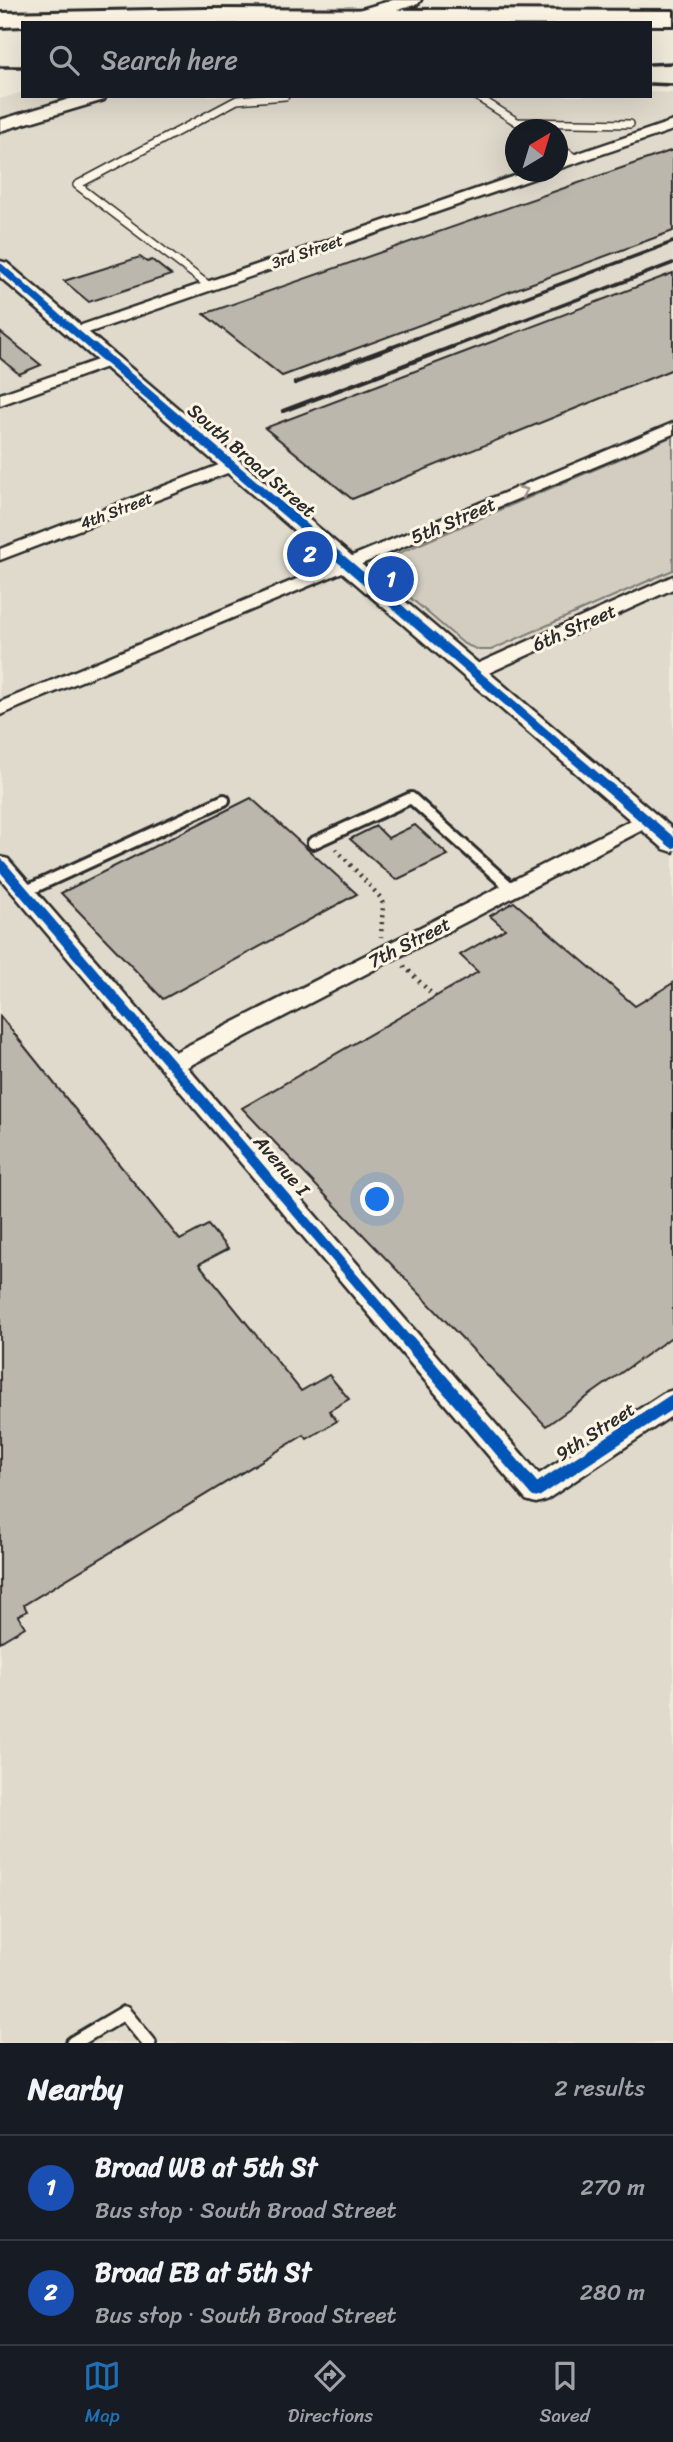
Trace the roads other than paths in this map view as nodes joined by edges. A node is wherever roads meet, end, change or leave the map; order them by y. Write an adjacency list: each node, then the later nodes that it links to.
1 (376, 0): 5 (main road)
2 (411, 0): 5 (main road)
3 (673, 18): 5 (highway)
4 (2, 20): 5 (highway); 6 (highway)
5 (328, 20)
6 (206, 21)
7 (49, 98): 11 (street)
8 (91, 98): 16 (street)
9 (261, 98): 22 (lane)
10 (479, 98): 12 (lane)
11 (0, 113)
12 (512, 119)
13 (568, 123): 14 (lane)
14 (630, 124)
15 (673, 125): 18 (street)
16 (0, 126)
17 (568, 154): 18 (lane)
18 (576, 159): 19 (street)
19 (568, 162)
20 (510, 182): 22 (street, 3rd Street)
21 (2, 271): 23 (street, South Broad Street)
22 (208, 285): 23 (street, 3rd Street)
23 (76, 332): 24 (street, South Broad Street)
24 (109, 361): 25 (street); 27 (street, South Broad Street)
25 (0, 400)
26 (673, 428): 29 (street, 5th Street, one-way to 26)
27 (232, 465): 28 (street, 4th Street); 29 (street, South Broad Street)
28 (0, 555)
29 (347, 564): 31 (street, South Broad Street); 32 (street, 5th Street)
30 (673, 582): 31 (street, 6th Street)
31 (475, 672): 34 (street, South Broad Street)
32 (0, 709)
33 (224, 800): 39 (lane)
34 (645, 820): 36 (street, South Broad Street); 38 (street, 7th Street)
35 (313, 843): 38 (lane)
36 (673, 843)
37 (0, 863): 39 (street, Avenue I)
38 (512, 889): 40 (street, 7th Street)
39 (24, 892): 40 (street, Avenue I)
40 (172, 1064): 42 (street, Avenue I)
41 (673, 1401): 42 (street, 9th Street)
42 (536, 1491)
43 (73, 2043): 44 (lane)
44 (149, 2043)

